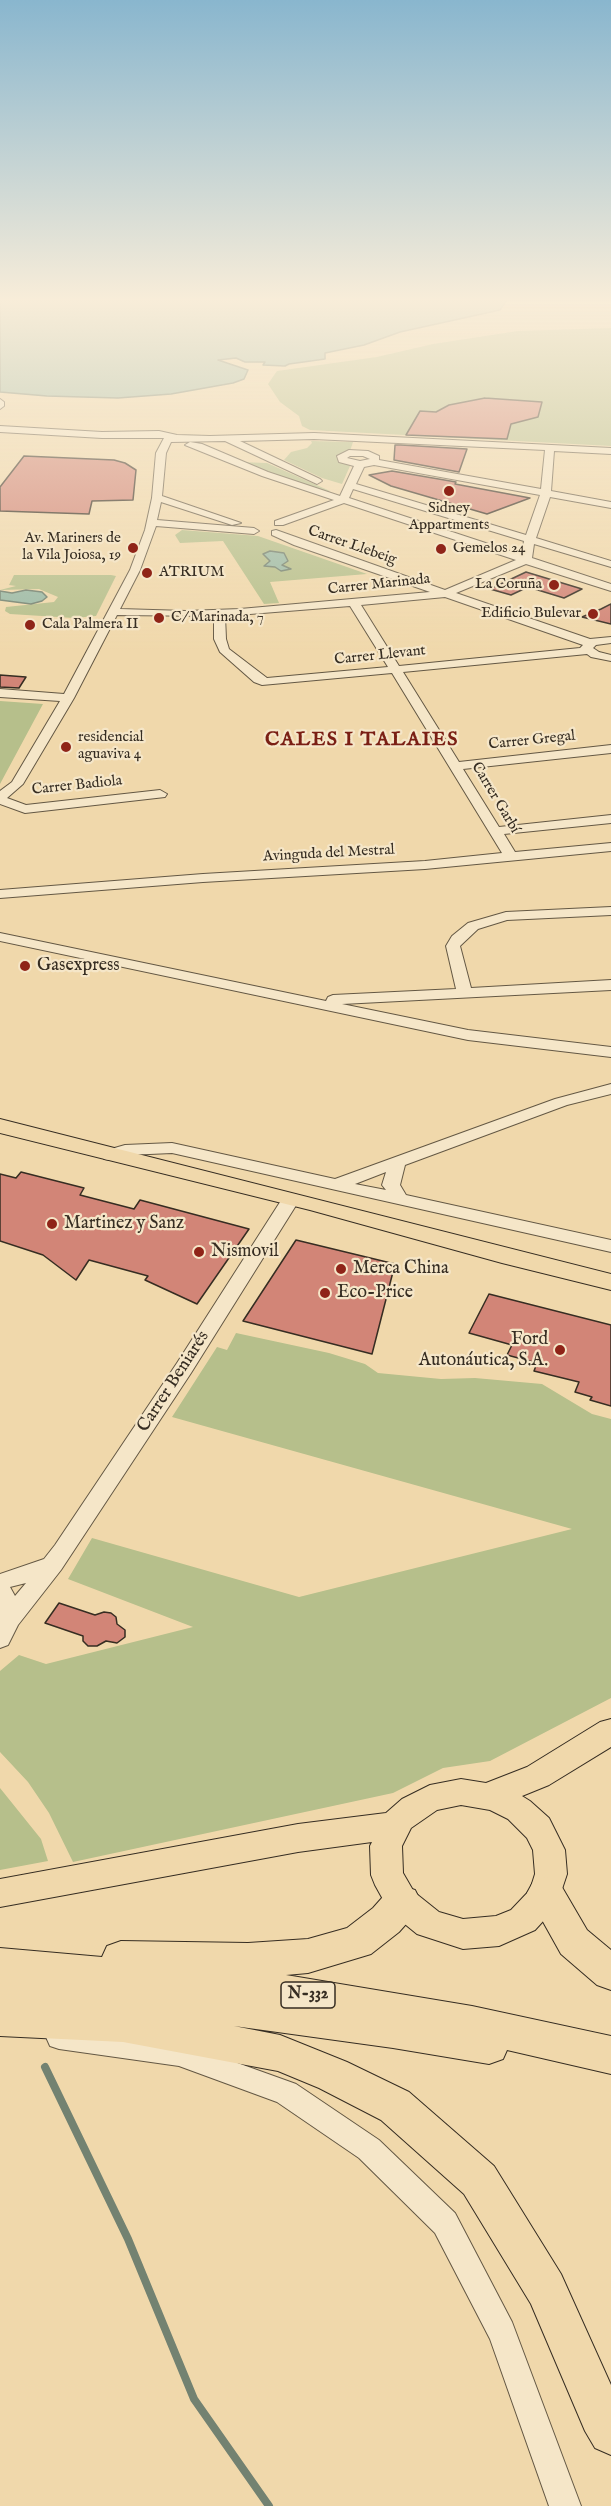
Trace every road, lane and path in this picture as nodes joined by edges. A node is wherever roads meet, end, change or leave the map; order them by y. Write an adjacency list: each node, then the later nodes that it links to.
1 (0, 429): 2 (street)
2 (151, 435): 5 (street); 6 (street)
3 (226, 438): 4 (street); 6 (street); 13 (street)
4 (375, 438): 7 (street); 9 (street)
5 (165, 441): 6 (street); 10 (street)
6 (183, 442): 10 (street); 13 (street)
7 (550, 448): 8 (street); 14 (street)
8 (611, 451)
9 (365, 453): 11 (street); 12 (street)
10 (163, 456): 15 (street)
11 (374, 462): 12 (street); 14 (street)
12 (360, 464): 13 (street)
13 (347, 493): 18 (street); 20 (street); 21 (street)
14 (546, 493): 16 (street); 20 (street)
15 (157, 498): 17 (street); 19 (street)
16 (611, 505)
17 (152, 524): 19 (street); 26 (street)
18 (272, 525): 19 (street); 19 (street); 24 (street, Carrer Llebeig)
19 (253, 529)
20 (530, 539): 21 (street); 22 (street)
21 (526, 560): 23 (street); 24 (street, Carrer Marinada)
22 (611, 564)
23 (611, 588)
24 (445, 594): 25 (street, Carrer Marinada); 29 (street, Carrer Llebeig)
25 (354, 603): 27 (street, Carrer Marinada); 31 (street, Carrer Garbí)
26 (114, 612): 27 (street, Carrer Marinada); 33 (street)
27 (219, 613): 31 (street, Carrer Llevant)
28 (611, 640): 29 (street, Carrer Llevant)
29 (588, 647): 30 (street, Carrer Llebeig); 31 (street, Carrer Llevant)
30 (611, 658)
31 (396, 670): 35 (street, Carrer Garbí)
32 (0, 693): 33 (street)
33 (68, 698): 37 (street)
34 (611, 750): 35 (street, Carrer Gregal)
35 (456, 766): 39 (street, Carrer Garbí)
36 (160, 794): 37 (street, Carrer Badiola)
37 (0, 799)
38 (611, 819): 39 (street)
39 (495, 831): 41 (street, Carrer Garbí)
40 (611, 848): 41 (street, Avinguda del Mestral)
41 (512, 858): 42 (street, Avinguda del Mestral)
42 (49, 892): 43 (street, Avinguda del Mestral); 44 (street, Avinguda del Mestral)
43 (0, 894)
44 (0, 907)
45 (611, 911): 48 (street)
46 (3, 935): 51 (street)
47 (611, 985): 48 (street)
48 (465, 993): 49 (street)
49 (424, 995): 50 (street); 53 (street)
50 (401, 996): 51 (street); 52 (street)
51 (307, 1001): 52 (street)
52 (394, 1020): 53 (street)
53 (419, 1025): 54 (street)
54 (609, 1053)
55 (611, 1089): 58 (street)
56 (0, 1126): 57 (main road)
57 (110, 1155): 59 (street); 60 (main road)
58 (397, 1162): 59 (street); 61 (street)
59 (334, 1185): 61 (street)
60 (291, 1198): 62 (main road); 68 (street, Carrer Beniarés)
61 (399, 1198): 63 (street)
62 (317, 1205): 64 (main road); 65 (main road)
63 (611, 1246)
64 (511, 1258): 66 (main road); 67 (main road)
65 (611, 1266)
66 (611, 1282)
67 (611, 1290)
68 (54, 1563): 69 (street); 71 (street, Carrer Beniarés)
69 (0, 1582)
70 (0, 1590): 71 (street)
71 (4, 1630)
72 (611, 1731): 73 (main road)
73 (488, 1796): 74 (main road); 76 (main road)
74 (396, 1825): 75 (main road); 77 (main road)
75 (0, 1893)
76 (546, 1893): 77 (main road); 80 (highway)
77 (402, 1902): 78 (highway)
78 (0, 1955)
79 (0, 1965): 84 (highway, N-332)
80 (611, 1973)
81 (0, 1992): 85 (highway, N-332)
82 (0, 2018): 86 (highway)
83 (0, 2034): 87 (street)
84 (611, 2055)
85 (611, 2070)
86 (611, 2432)
87 (565, 2506)

